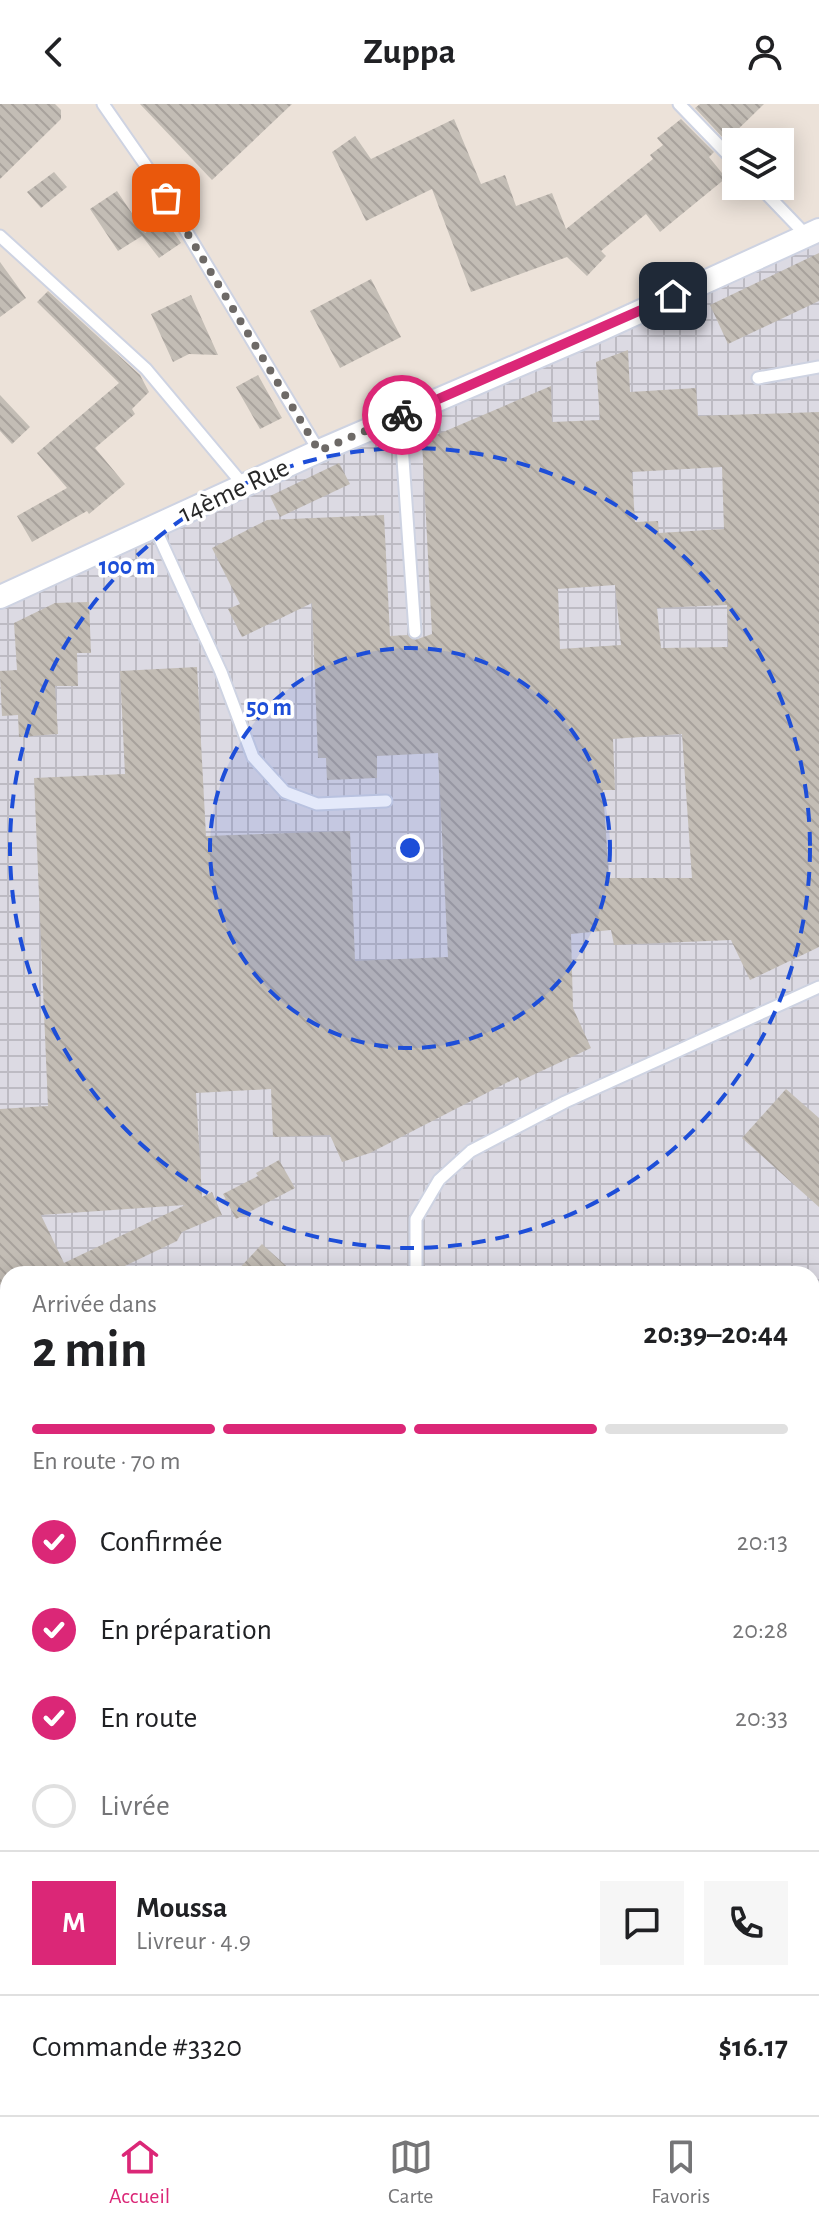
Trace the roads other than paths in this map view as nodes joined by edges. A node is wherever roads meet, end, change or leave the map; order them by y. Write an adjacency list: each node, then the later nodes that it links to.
1 (103, 104): 10 (lane)
2 (679, 104): 3 (lane)
3 (722, 149)
4 (775, 200): 5 (lane)
5 (812, 232): 9 (street, 14ème Rue)
6 (0, 236): 11 (lane)
7 (819, 367): 8 (lane)
8 (758, 378)
9 (400, 416): 10 (street, 14ème Rue); 14 (lane)
10 (319, 451): 11 (street, 14ème Rue)
11 (245, 487): 12 (street, 14ème Rue)
12 (155, 528): 13 (street, 14ème Rue); 15 (lane)
13 (0, 597)
14 (415, 632)
15 (386, 801)
16 (819, 987): 17 (lane)
17 (416, 1266)

